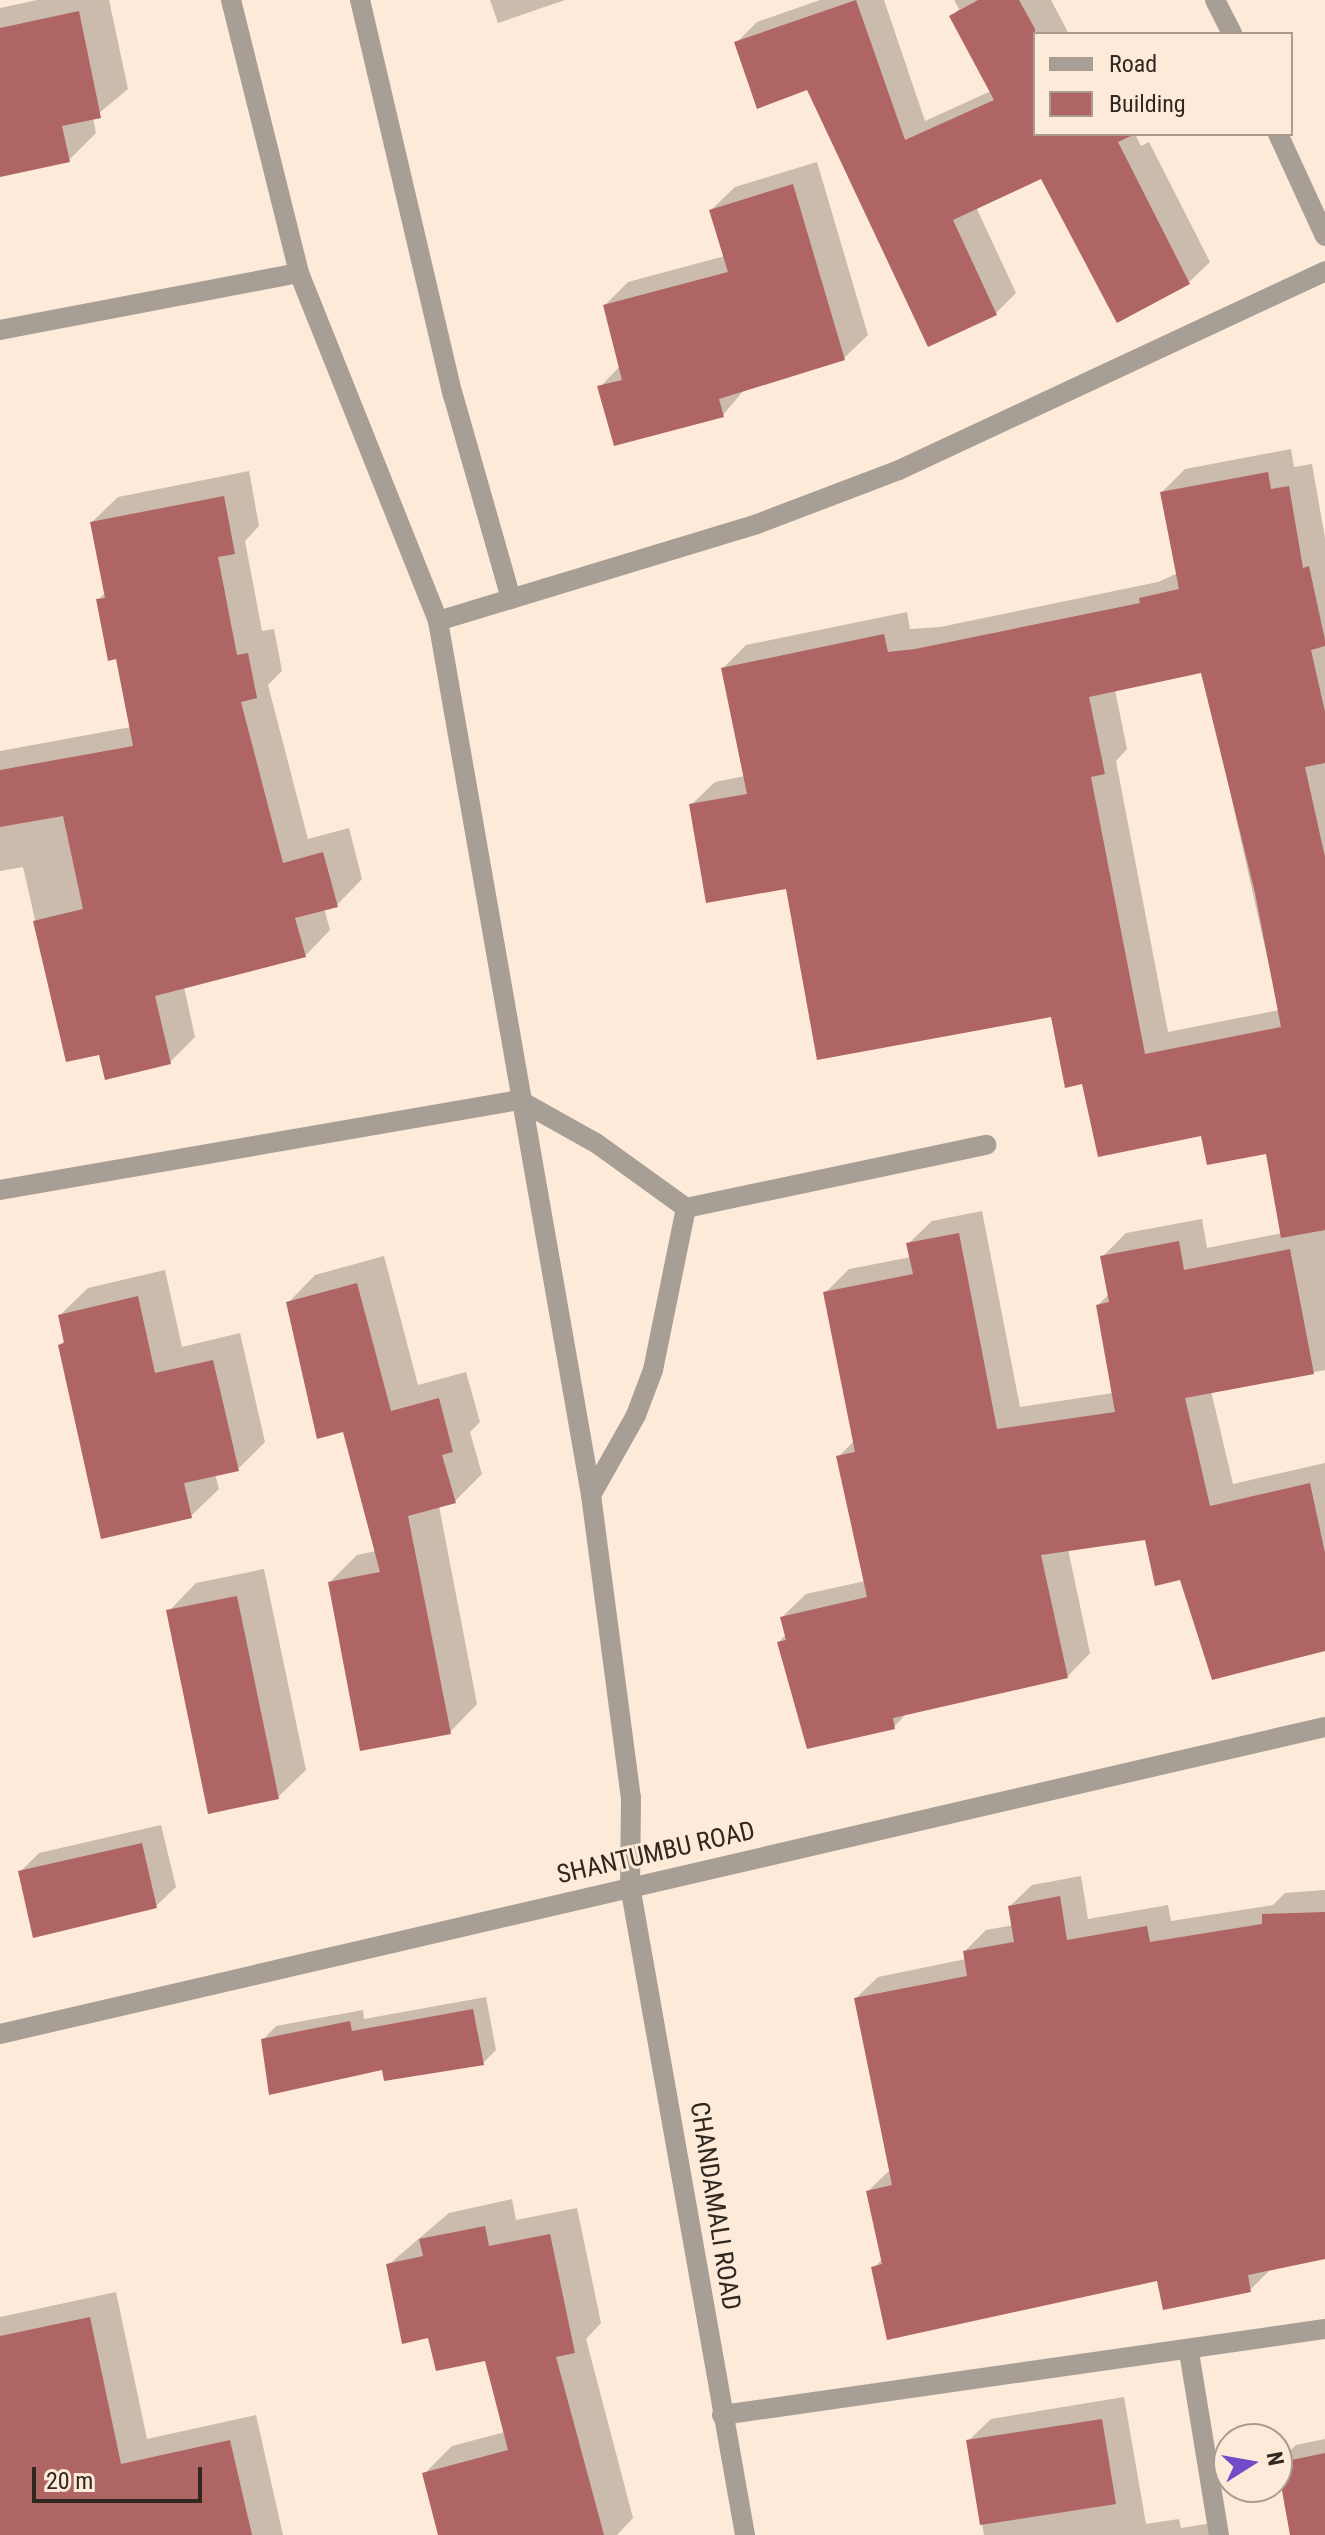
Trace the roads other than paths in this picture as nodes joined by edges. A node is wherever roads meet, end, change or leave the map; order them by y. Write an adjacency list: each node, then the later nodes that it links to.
1 (231, 0): 8 (street, CHANDAMALI ROAD)
2 (360, 0): 10 (street)
3 (1215, 0): 4 (street)
4 (1231, 32)
5 (1279, 136): 6 (street)
6 (1325, 236)
7 (1325, 271): 10 (street)
8 (299, 273): 9 (street); 11 (street, CHANDAMALI ROAD)
9 (0, 330)
10 (511, 599): 11 (street)
11 (438, 621): 12 (street, CHANDAMALI ROAD)
12 (519, 1100): 14 (street); 15 (street); 16 (street, CHANDAMALI ROAD)
13 (986, 1145): 15 (street)
14 (0, 1190)
15 (686, 1208): 16 (street)
16 (591, 1495): 18 (street, CHANDAMALI ROAD)
17 (1325, 1727): 18 (street, SHANTUMBU ROAD)
18 (630, 1886): 19 (street, SHANTUMBU ROAD); 22 (street, CHANDAMALI ROAD)
19 (0, 2034)
20 (1325, 2329): 21 (street)
21 (1189, 2352): 22 (street); 24 (street)
22 (722, 2415): 23 (street, CHANDAMALI ROAD)
23 (745, 2535)
24 (1219, 2535)

